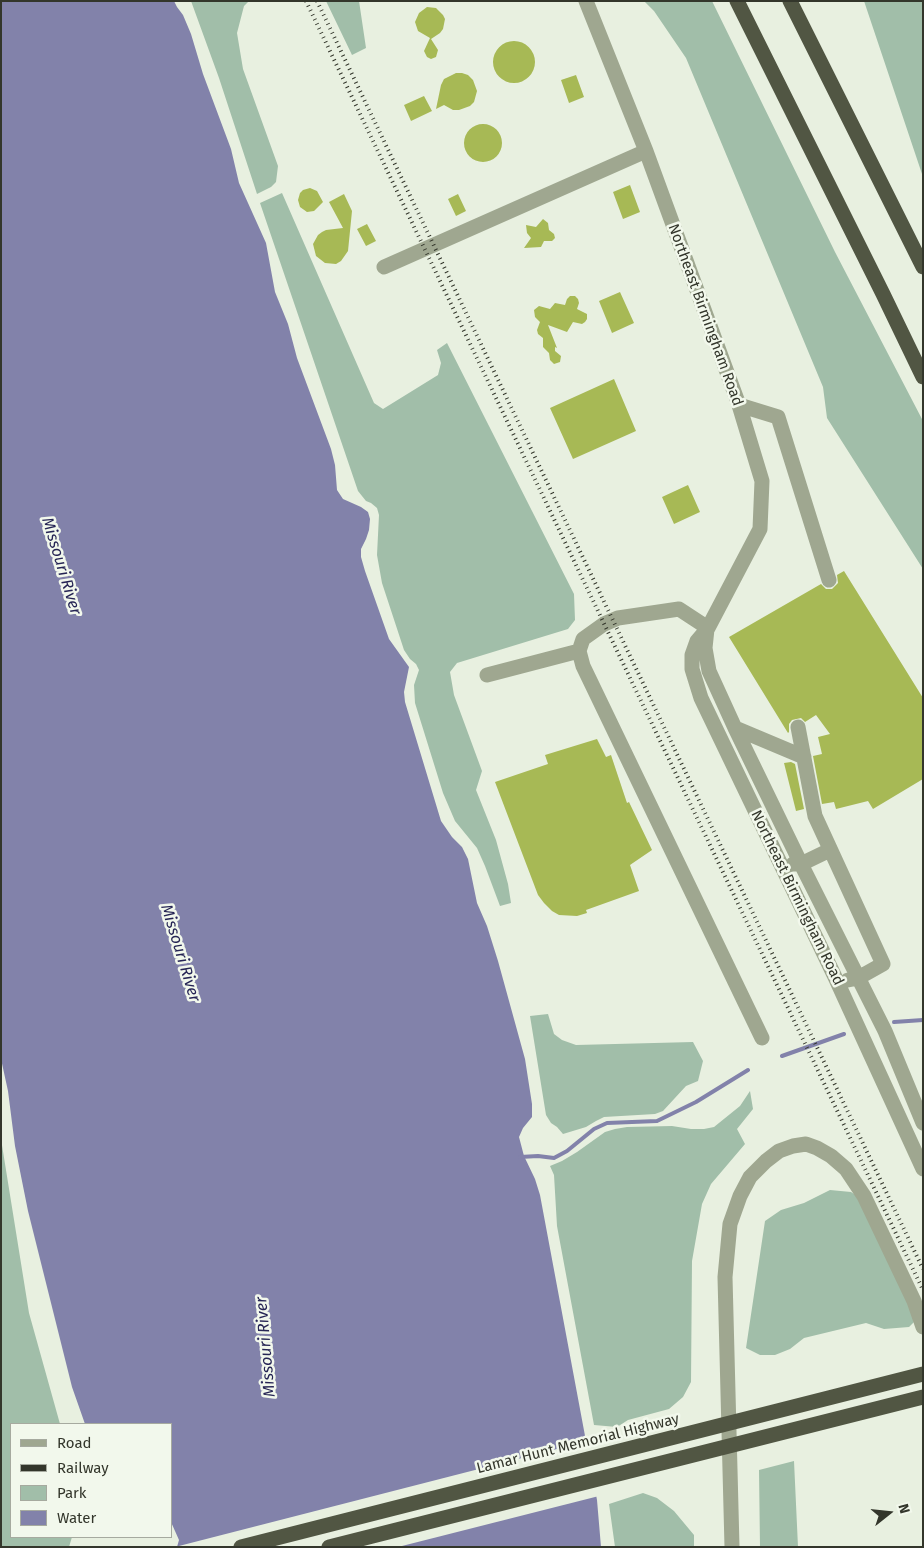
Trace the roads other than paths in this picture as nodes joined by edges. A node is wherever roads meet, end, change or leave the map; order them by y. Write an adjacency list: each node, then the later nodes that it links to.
1 (586, 1): 4 (street, Northeast Birmingham Road)
2 (737, 1): 7 (highway)
3 (790, 1): 6 (highway)
4 (646, 151): 5 (street); 8 (street, Northeast Birmingham Road)
5 (384, 267)
6 (923, 267)
7 (923, 377)
8 (739, 405): 9 (street); 10 (street, Northeast Birmingham Road)
9 (829, 580)
10 (708, 628): 11 (street); 14 (street, Northeast Birmingham Road); 17 (street, Northeast Birmingham Road)
11 (579, 651): 12 (street); 21 (street)
12 (487, 675)
13 (798, 727): 15 (street)
14 (735, 728): 15 (street); 18 (street, Northeast Birmingham Road)
15 (804, 757): 16 (street)
16 (830, 850): 18 (street); 20 (street)
17 (778, 858): 18 (street); 19 (street, Northeast Birmingham Road)
18 (801, 864): 20 (street, Northeast Birmingham Road)
19 (835, 977): 20 (street); 23 (street, Northeast Birmingham Road)
20 (858, 978): 22 (street, Northeast Birmingham Road)
21 (762, 1038)
22 (923, 1123)
23 (923, 1168)
24 (923, 1328): 29 (street)
25 (923, 1374): 27 (highway, Lamar Hunt Memorial Highway, bridge)
26 (923, 1398): 28 (highway, bridge)
27 (241, 1547)
28 (329, 1547)
29 (732, 1547)

